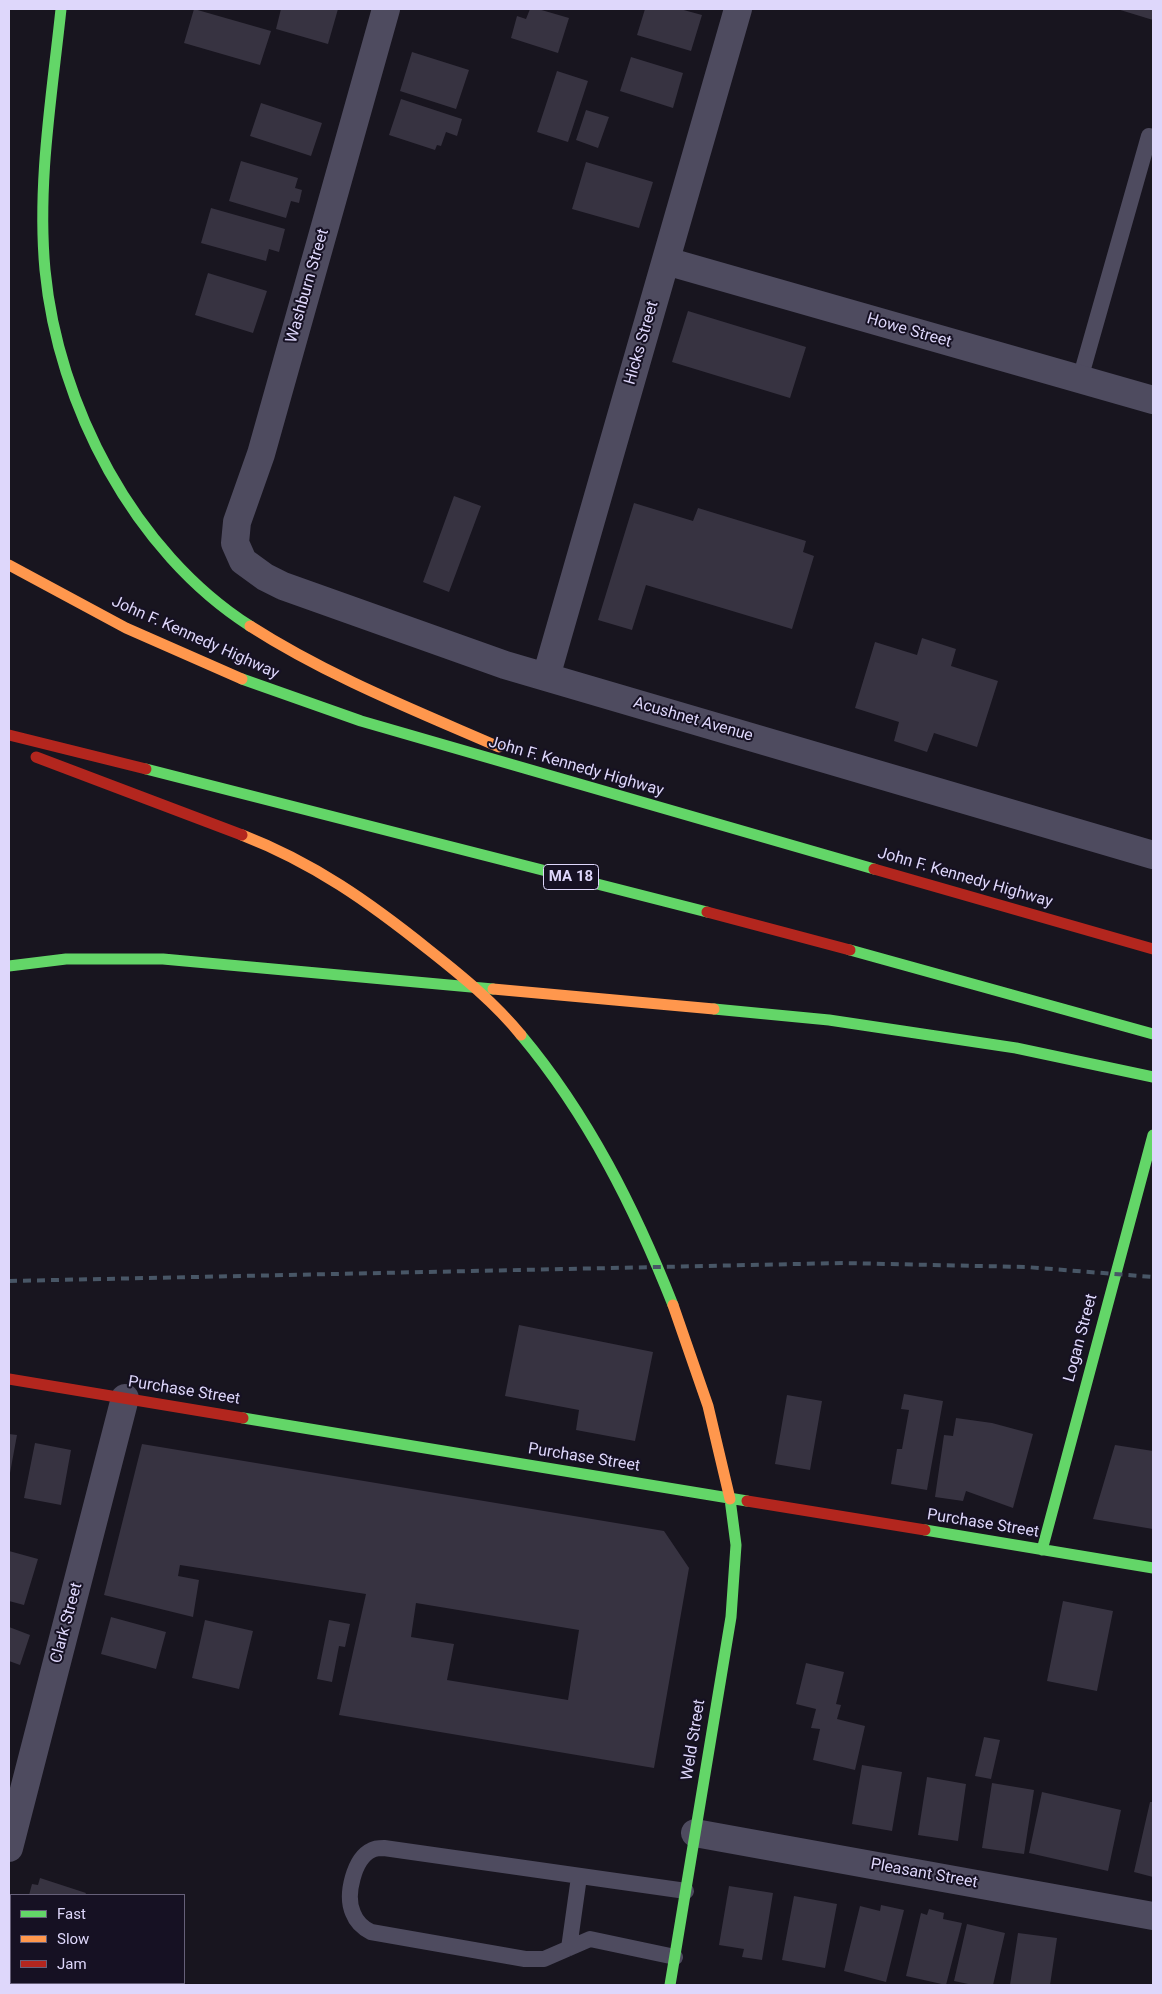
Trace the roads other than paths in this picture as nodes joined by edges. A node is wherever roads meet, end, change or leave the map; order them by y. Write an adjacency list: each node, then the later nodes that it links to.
1 (61, 9): 13 (main road)
2 (386, 9): 8 (street, Washburn Street)
3 (738, 9): 5 (street, Hicks Street)
4 (1153, 137): 6 (lane)
5 (666, 261): 6 (street, Howe Street); 10 (street, Hicks Street)
6 (1080, 379): 7 (street, Howe Street)
7 (1153, 400)
8 (243, 561): 10 (street, Acushnet Avenue)
9 (9, 565): 13 (main road, John F. Kennedy Highway)
10 (546, 678): 14 (street, Acushnet Avenue)
11 (9, 735): 17 (main road, MA 18)
12 (27, 754): 22 (main road, Weld Street)
13 (596, 789): 15 (main road, John F. Kennedy Highway)
14 (1153, 855)
15 (1153, 949)
16 (9, 966): 18 (main road)
17 (1153, 1034)
18 (1153, 1077)
19 (1153, 1135): 23 (main road, Logan Street)
20 (9, 1379): 21 (main road, Purchase Street)
21 (125, 1398): 22 (main road, Purchase Street); 26 (street, Clark Street)
22 (730, 1499): 23 (main road, Purchase Street); 25 (main road, Weld Street)
23 (1042, 1550): 24 (main road, Purchase Street)
24 (1153, 1568)
25 (695, 1833): 28 (main road, Weld Street); 29 (street, Pleasant Street)
26 (9, 1848)
27 (579, 1877): 28 (lane); 30 (lane); 30 (lane)
28 (686, 1891): 31 (main road, Weld Street)
29 (1153, 1916)
30 (569, 1948): 31 (lane)
31 (675, 1957): 32 (main road, Weld Street)
32 (670, 1985)

